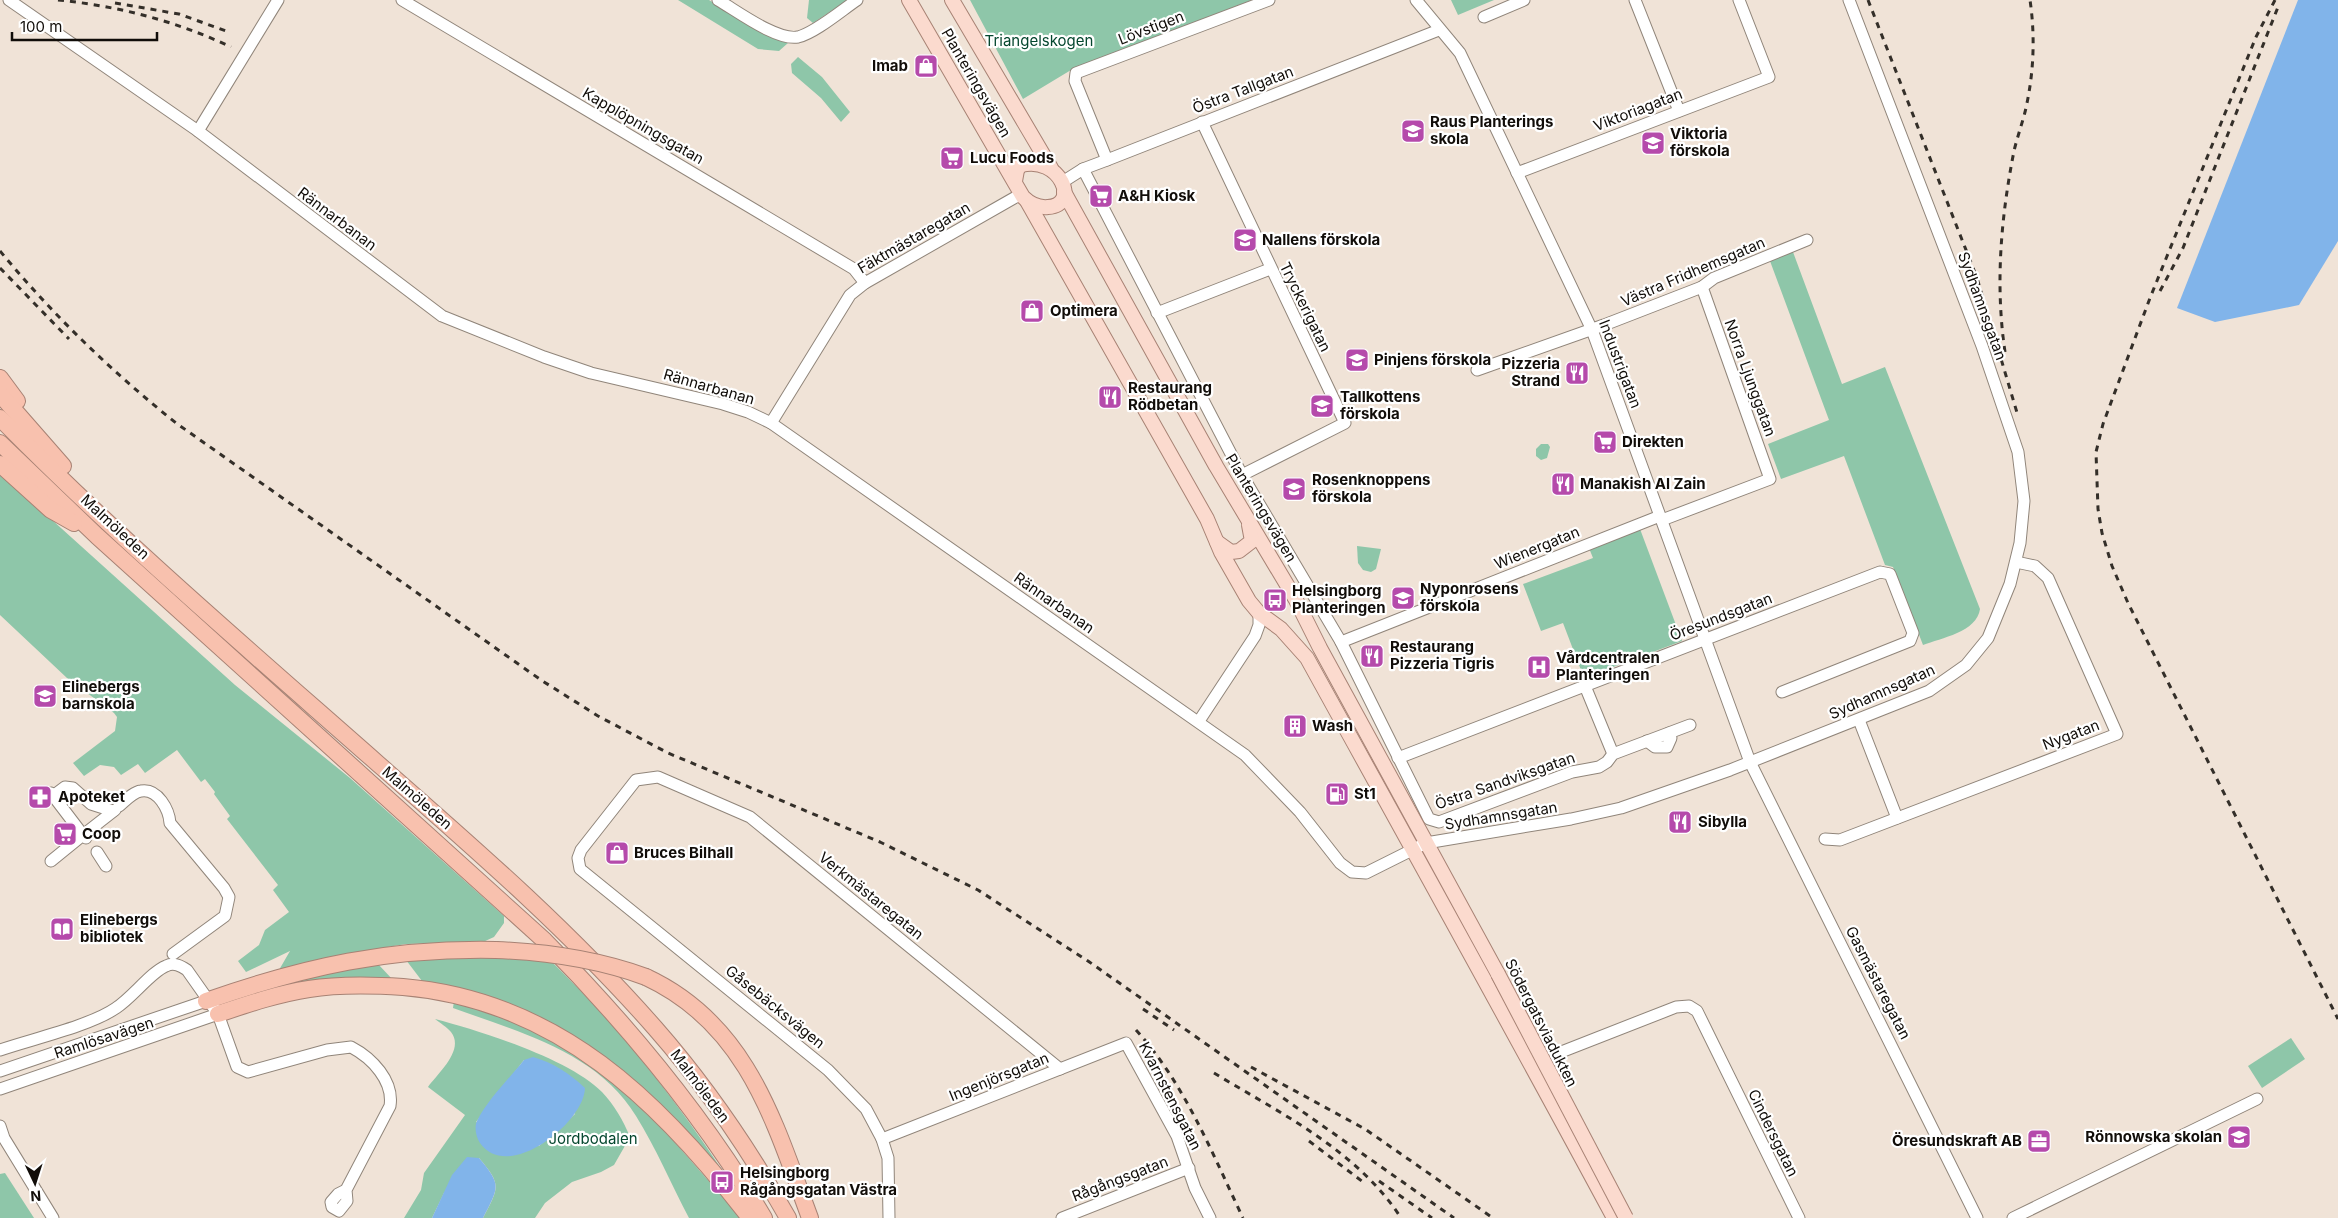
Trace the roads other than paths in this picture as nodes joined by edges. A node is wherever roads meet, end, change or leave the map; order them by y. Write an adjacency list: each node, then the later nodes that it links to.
1 (9, 0): 18 (street, Rännarbanan)
2 (278, 0): 18 (street)
3 (402, 0): 27 (street, Kapplöpningsgatan)
4 (718, 0): 5 (street)
5 (857, 0)
6 (909, 0): 24 (main road, Planteringsvägen)
7 (952, 0): 20 (main road, Planteringsvägen)
8 (1268, 0): 19 (street, Lövstigen)
9 (1416, 0): 15 (street, Industrigatan)
10 (1524, 0): 14 (street)
11 (1634, 0): 16 (street)
12 (1739, 0): 16 (street, Viktoriagatan)
13 (1850, 0): 46 (street, Sydhamnsgatan)
14 (1484, 17)
15 (1439, 30): 17 (street, Östra Tallgatan); 22 (street, Industrigatan)
16 (1679, 111): 22 (street, Viktoriagatan)
17 (1202, 122): 19 (street, Östra Tallgatan); 26 (street, Tryckerigatan)
18 (198, 131): 35 (street, Rännarbanan)
19 (1107, 160): 21 (street, Östra Tallgatan)
20 (1051, 168): 23 (main road); 24 (main road)
21 (1083, 170): 23 (street, Östra Tallgatan); 29 (street, Planteringsvägen)
22 (1517, 172): 30 (street, Industrigatan)
23 (1063, 187): 24 (main road); 41 (main road, Planteringsvägen)
24 (1021, 192): 27 (street, Fäktmästaregatan); 45 (main road, Planteringsvägen)
25 (1807, 240): 28 (street, Västra Fridhemsgatan)
26 (1270, 269): 29 (street); 39 (street, Tryckerigatan)
27 (865, 283): 35 (street, Fäktmästaregatan)
28 (1702, 286): 30 (street, Västra Fridhemsgatan); 40 (street, Norra Ljunggatan)
29 (1157, 313): 39 (street, Planteringsvägen)
30 (1592, 330): 31 (street, Västra Fridhemsgatan); 42 (street, Industrigatan)
31 (1477, 370)
32 (0, 378): 36 (highway)
33 (0, 394): 36 (highway)
34 (0, 418): 44 (highway, Malmöleden)
35 (771, 423): 53 (street, Rännarbanan)
36 (41, 440): 44 (highway)
37 (0, 443): 43 (highway, Malmöleden)
38 (0, 464): 43 (highway)
39 (1242, 475): 49 (street, Planteringsvägen)
40 (1770, 479): 42 (street, Wienergatan)
41 (1246, 518): 45 (main road); 63 (main road, Planteringsvägen)
42 (1661, 518): 48 (street, Industrigatan); 49 (street, Wienergatan)
43 (97, 536): 85 (highway, Malmöleden)
44 (127, 539): 86 (highway, Malmöleden)
45 (1217, 542): 47 (main road, Planteringsvägen)
46 (2016, 562): 52 (street, Sydhamnsgatan); 59 (street, Nygatan)
47 (1260, 613): 53 (street); 64 (main road, Planteringsvägen)
48 (1706, 640): 50 (street, Öresundsgatan); 51 (street, Öresundsgatan); 57 (street, Industrigatan)
49 (1341, 642): 56 (street, Planteringsvägen)
50 (1585, 686): 55 (street); 56 (street, Öresundsgatan)
51 (1782, 692)
52 (1858, 720): 57 (street, Sydhamnsgatan); 59 (street)
53 (1199, 721): 64 (street, Rännarbanan)
54 (1690, 725): 55 (street, Östra Sandviksgatan)
55 (1612, 754): 60 (street, Östra Sandviksgatan)
56 (1398, 758): 60 (street, Planteringsvägen)
57 (1750, 762): 63 (street, Sydhamnsgatan); 95 (street, Gasmästaregatan)
58 (114, 810): 61 (street); 61 (street); 69 (street)
59 (1897, 818): 62 (street, Nygatan)
60 (1432, 822)
61 (84, 836): 67 (street)
62 (1825, 839)
63 (1426, 843): 64 (street, Sydhamnsgatan); 70 (main road, Södergatsviadukten)
64 (1413, 849): 70 (main road, Södergatsviadukten)
65 (97, 852): 68 (street)
66 (578, 858): 75 (street, Verkmästaregatan); 80 (street, Gåsebäcksvägen)
67 (51, 861)
68 (106, 866)
69 (173, 954)
70 (1492, 977): 91 (main road, Södergatsviadukten); 93 (main road, Södergatsviadukten, bridge)
71 (206, 1000): 72 (street); 74 (street); 76 (street, Ramlösavägen); 87 (highway, bridge)
72 (218, 1014): 77 (street, Ramlösavägen); 82 (street); 84 (highway)
73 (1126, 1043): 75 (street, Ingenjörsgatan); 81 (street, Kvarnstensgatan)
74 (0, 1050)
75 (1060, 1069): 80 (street, Ingenjörsgatan)
76 (0, 1071)
77 (0, 1089)
78 (2257, 1099): 96 (street)
79 (0, 1126): 83 (street)
80 (882, 1139): 88 (street, Gåsebäcksvägen)
81 (1189, 1168): 89 (street, Rågångsgatan); 90 (street, Kvarnstensgatan)
82 (346, 1190)
83 (54, 1218)
84 (750, 1218)
85 (764, 1218)
86 (788, 1218)
87 (810, 1218)
88 (889, 1218)
89 (1062, 1218)
90 (1210, 1218)
91 (1614, 1218)
92 (1619, 1218): 94 (street, Cindersgatan)
93 (1626, 1218)
94 (1799, 1218)
95 (1977, 1218)
96 (2013, 1218)

